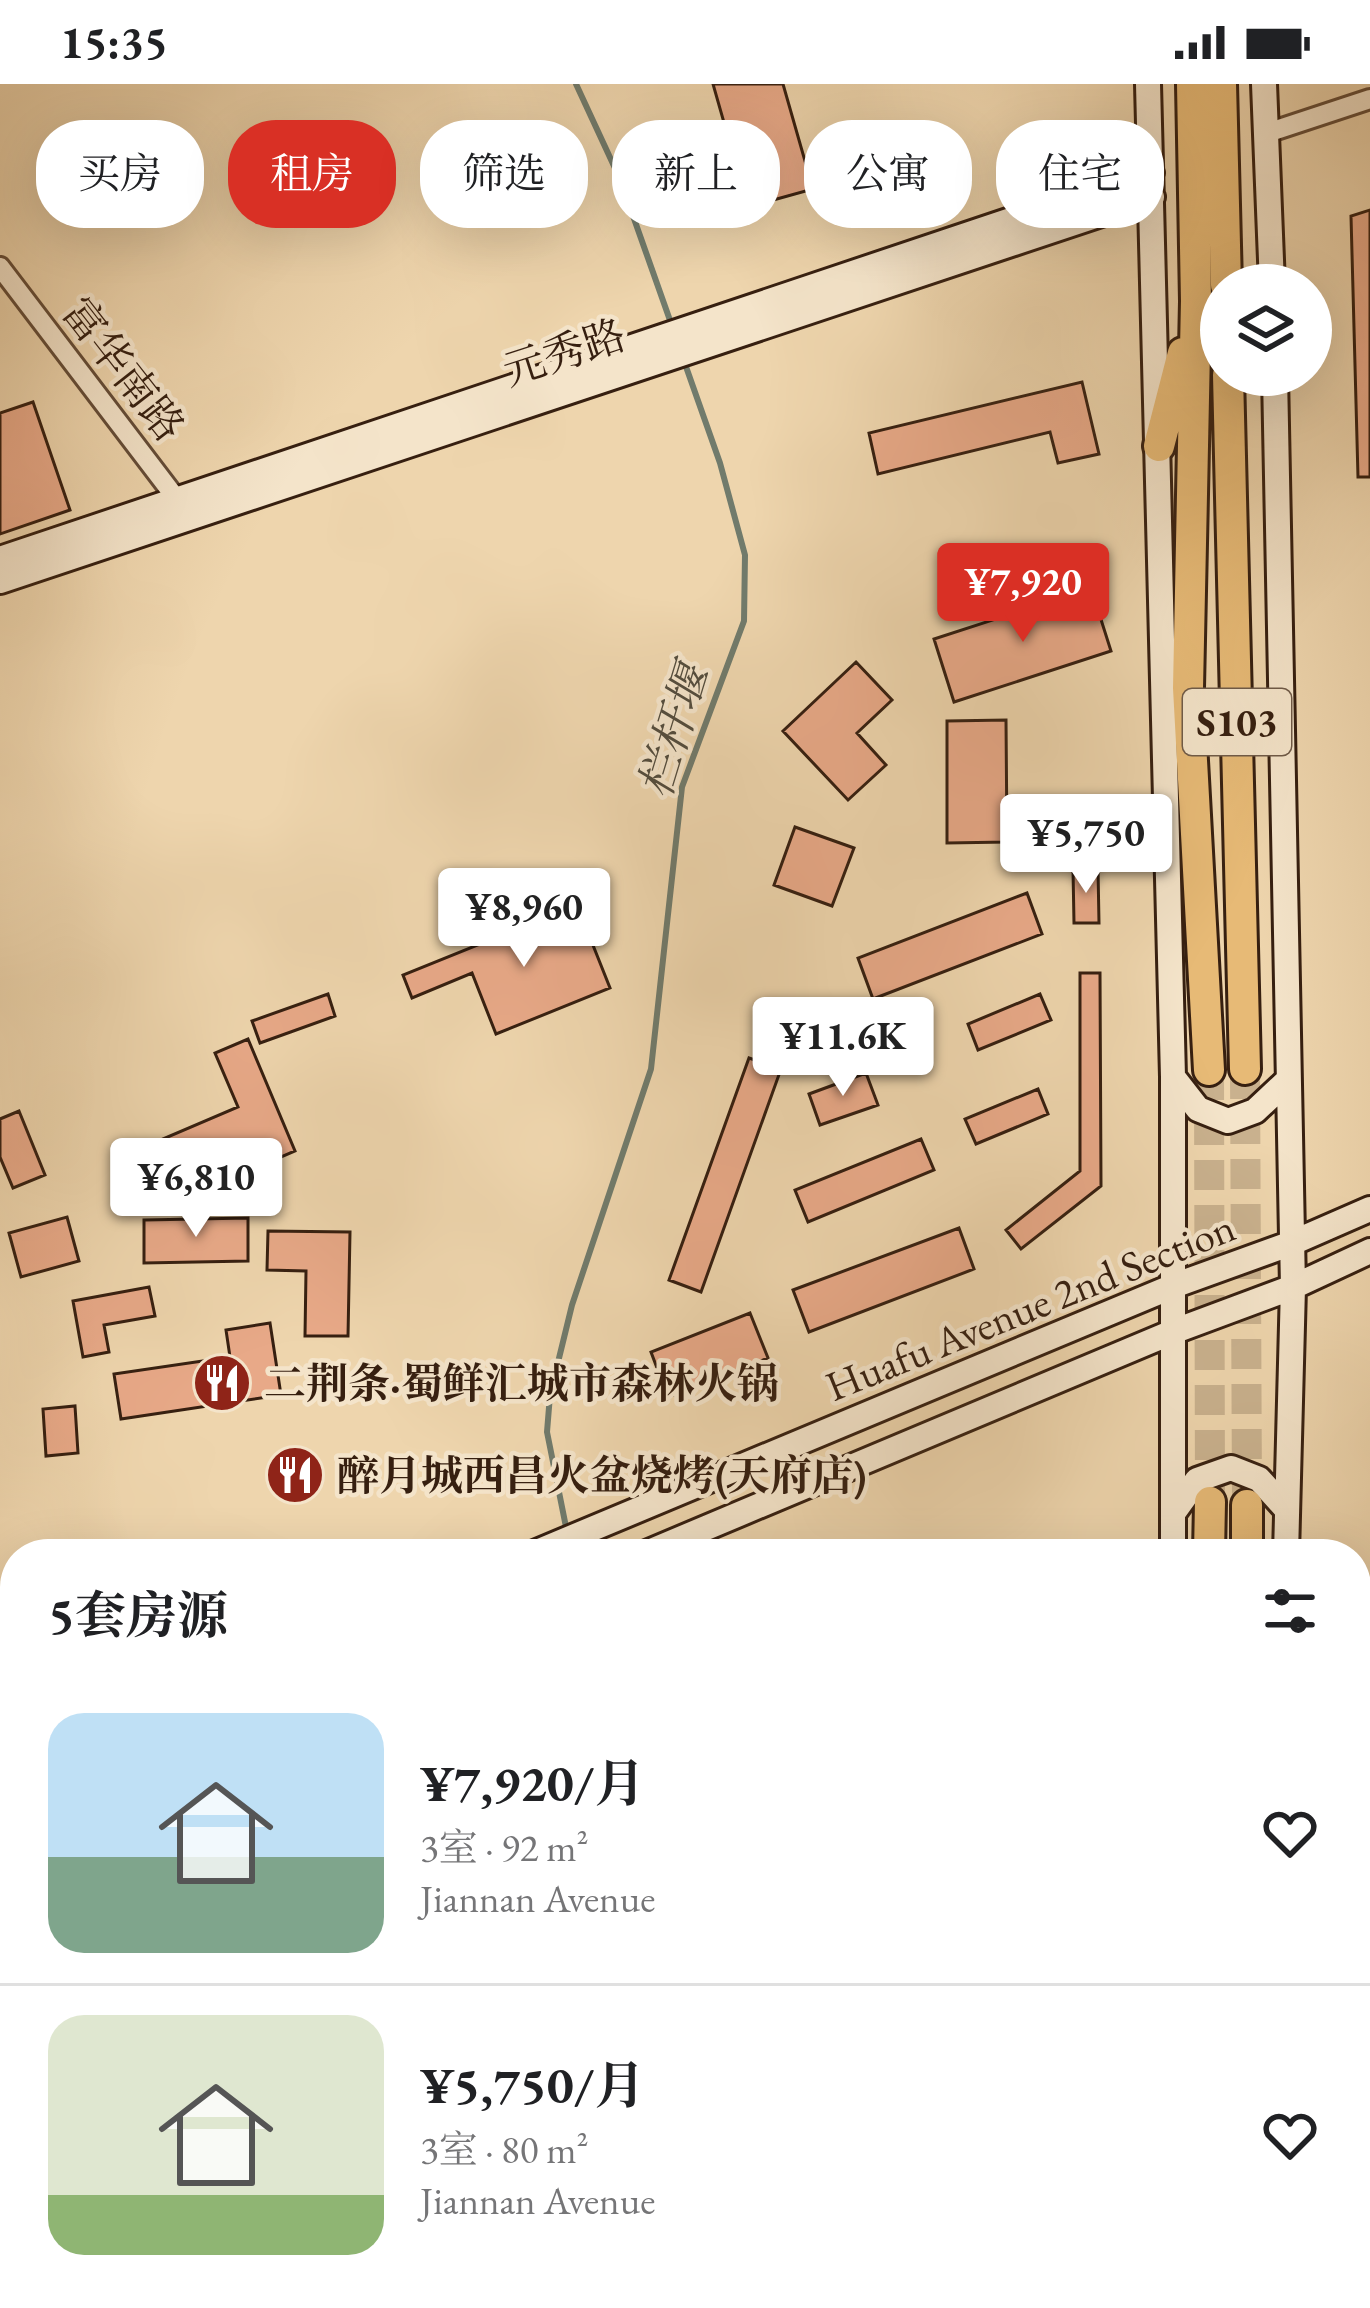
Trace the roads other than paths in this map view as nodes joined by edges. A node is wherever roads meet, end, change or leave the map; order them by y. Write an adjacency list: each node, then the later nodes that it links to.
1 (1148, 84): 6 (main road)
2 (1192, 84): 13 (highway, S103)
3 (1221, 84): 10 (highway)
4 (1264, 84): 7 (main road)
5 (1370, 99): 7 (street)
6 (1149, 120)
7 (1267, 134): 11 (main road)
8 (1024, 228): 17 (main road, 元秀路)
9 (1152, 228): 16 (main road)
10 (1225, 264)
11 (1271, 264)
12 (0, 267): 17 (street, 富华南路)
13 (1196, 301): 16 (highway); 20 (highway, S103)
14 (1229, 396): 21 (highway, S103)
15 (1275, 396): 23 (main road)
16 (1159, 446): 22 (main road)
17 (183, 509): 18 (main road, 元秀路); 19 (main road, 元秀路)
18 (0, 559)
19 (0, 581)
20 (1209, 1070)
21 (1245, 1070)
22 (1173, 1077): 23 (main road); 27 (main road)
23 (1287, 1081): 25 (main road)
24 (1370, 1209): 25 (main road, Huafu Avenue 2nd Section)
25 (1292, 1244): 27 (main road, Huafu Avenue 2nd Section); 28 (main road)
26 (1370, 1251): 28 (main road)
27 (1176, 1285): 29 (main road); 34 (main road, Huafu Avenue 2nd Section)
28 (1293, 1287): 29 (main road); 32 (main road)
29 (1175, 1331): 33 (main road); 35 (main road)
30 (1210, 1502): 37 (highway)
31 (1247, 1505): 38 (highway)
32 (1287, 1510): 33 (main road); 39 (main road)
33 (1173, 1513): 36 (main road)
34 (569, 1539)
35 (680, 1539)
36 (1173, 1539)
37 (1209, 1539)
38 (1247, 1539)
39 (1286, 1539)

